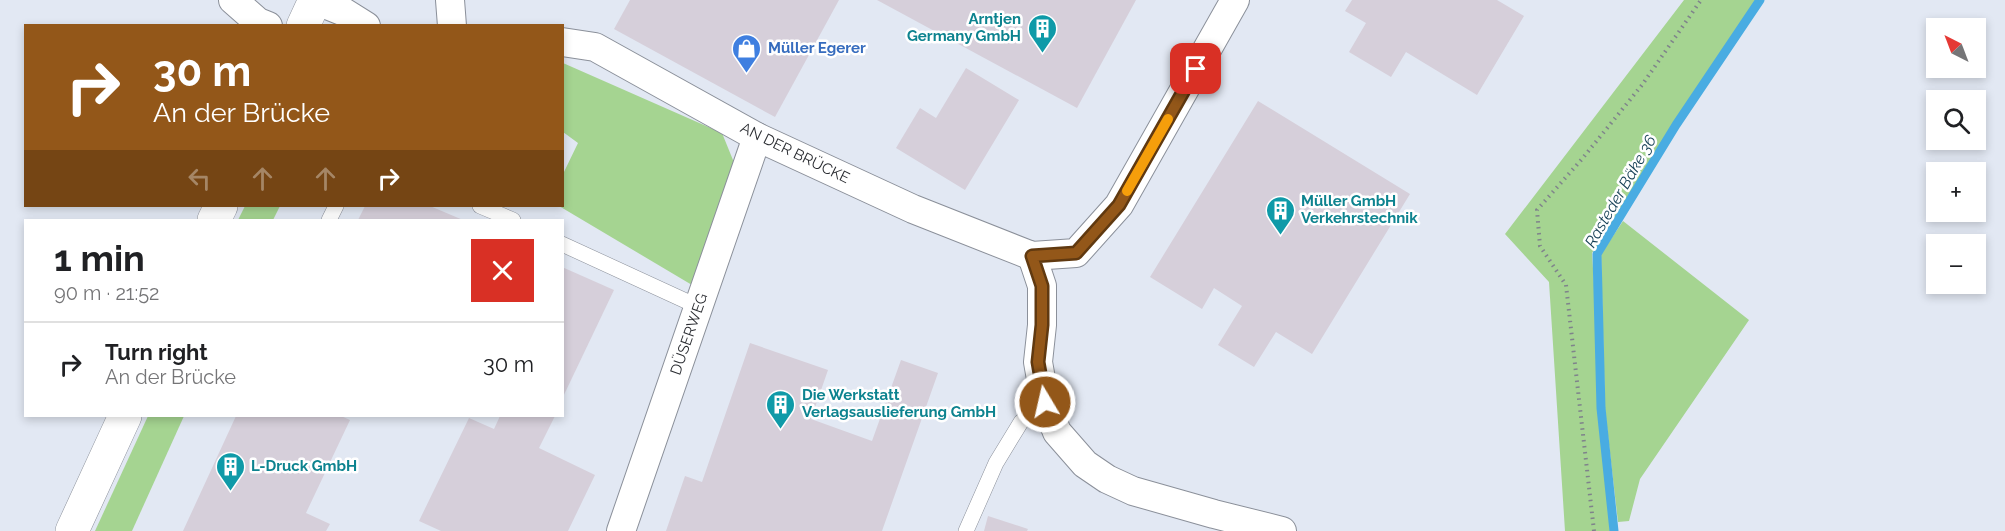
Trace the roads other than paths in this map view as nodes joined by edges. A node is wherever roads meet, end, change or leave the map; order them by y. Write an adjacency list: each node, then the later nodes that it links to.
1 (233, 0): 5 (street)
2 (315, 0): 6 (main road); 7 (street)
3 (450, 0): 8 (street)
4 (1235, 0): 14 (street, AN DER BRÜCKE)
5 (263, 24)
6 (304, 24)
7 (363, 24)
8 (452, 24)
9 (564, 42): 10 (street, AN DER BRÜCKE)
10 (757, 137): 14 (street, AN DER BRÜCKE); 15 (street, DÜSERWEG)
11 (482, 207): 12 (lane)
12 (511, 219)
13 (564, 245): 15 (lane)
14 (1032, 256): 16 (street)
15 (699, 307): 19 (street, DÜSERWEG)
16 (1045, 402): 20 (lane); 21 (street)
17 (125, 417): 18 (main road)
18 (72, 531)
19 (621, 531)
20 (966, 531)
21 (1282, 531)

